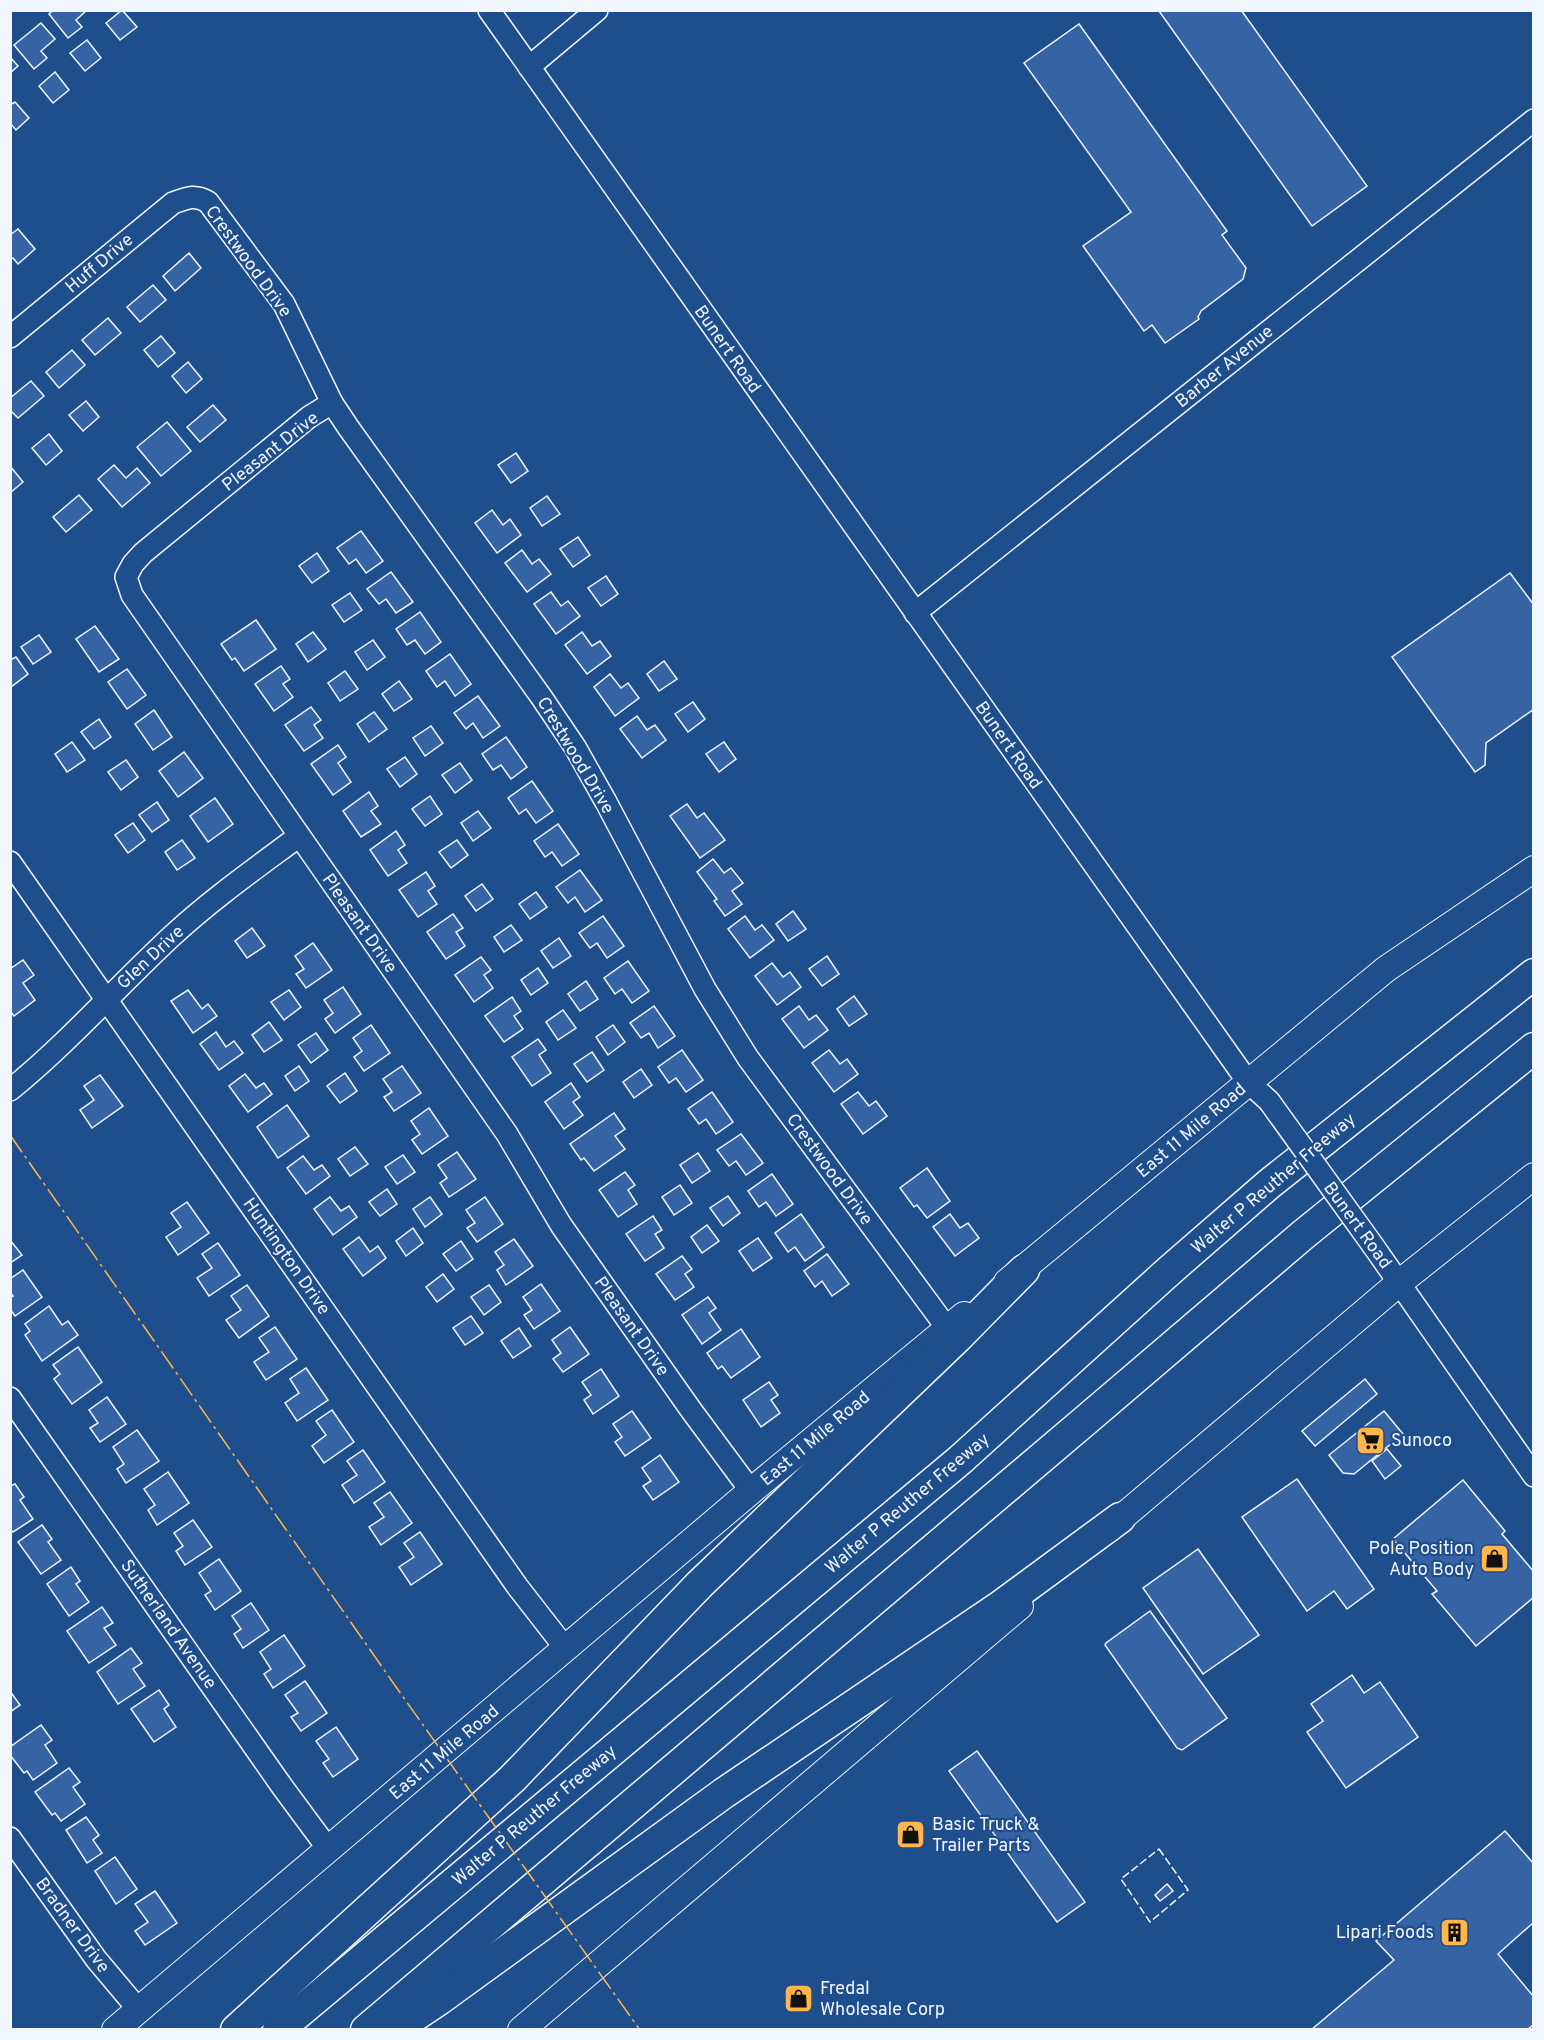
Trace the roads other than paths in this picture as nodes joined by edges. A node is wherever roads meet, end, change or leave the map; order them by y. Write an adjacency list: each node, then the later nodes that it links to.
1 (489, 10): 3 (street, Bunert Road)
2 (597, 10): 3 (street)
3 (529, 67): 8 (street, Bunert Road)
4 (1533, 120): 8 (street, Barber Avenue)
5 (192, 196): 6 (street, Huff Drive); 7 (street, Crestwood Drive)
6 (10, 337)
7 (332, 403): 9 (street, Pleasant Drive); 20 (street, Crestwood Drive)
8 (915, 613): 15 (street, Bunert Road)
9 (298, 836): 13 (street, Glen Drive); 23 (street, Pleasant Drive)
10 (10, 862): 13 (street, Huntington Drive)
11 (1533, 869): 15 (main road, East 11 Mile Road)
12 (1533, 974): 31 (highway, Walter P Reuther Freeway)
13 (106, 999): 16 (street, Glen Drive); 25 (street, Huntington Drive)
14 (1533, 1048): 32 (highway)
15 (1248, 1082): 18 (main road, East 11 Mile Road); 19 (street, Bunert Road, bridge)
16 (10, 1090)
17 (1533, 1176): 19 (main road)
18 (1024, 1270): 20 (main road, East 11 Mile Road); 30 (highway)
19 (1399, 1283): 22 (street, Bunert Road); 24 (main road)
20 (947, 1328): 23 (main road, East 11 Mile Road)
21 (10, 1398): 27 (street, Sutherland Avenue)
22 (1533, 1476)
23 (751, 1491): 25 (main road, East 11 Mile Road)
24 (1120, 1518): 33 (highway); 34 (main road)
25 (566, 1649): 27 (main road, East 11 Mile Road)
26 (10, 1838): 28 (street, Bradner Drive)
27 (329, 1850): 28 (main road, East 11 Mile Road)
28 (138, 2009): 29 (main road, East 11 Mile Road)
29 (115, 2030)
30 (236, 2030)
31 (278, 2030)
32 (366, 2030)
33 (394, 2030)
34 (521, 2030)

